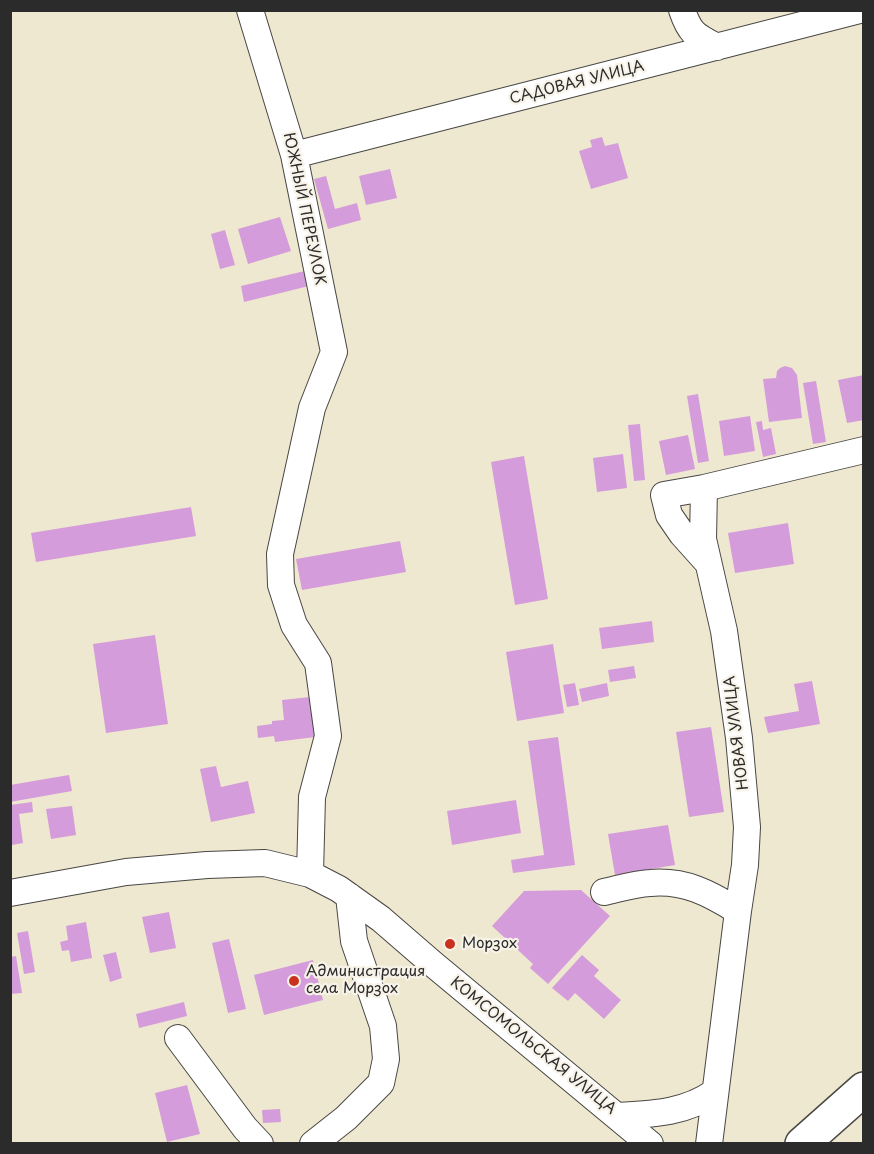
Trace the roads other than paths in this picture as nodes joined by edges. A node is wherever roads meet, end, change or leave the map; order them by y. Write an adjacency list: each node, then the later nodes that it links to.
1 (250, 10): 5 (street, ЮЖНЫЙ ПЕРЕУЛОК)
2 (682, 10): 4 (street)
3 (860, 10): 4 (street, САДОВАЯ УЛИЦА)
4 (717, 47): 5 (street, САДОВАЯ УЛИЦА)
5 (294, 155): 9 (street, ЮЖНЫЙ ПЕРЕУЛОК)
6 (864, 450): 7 (street)
7 (704, 488): 8 (street, НОВАЯ УЛИЦА); 8 (street)
8 (708, 563): 13 (street, НОВАЯ УЛИЦА)
9 (310, 874): 10 (street, КОМСОМОЛЬСКАЯ УЛИЦА); 12 (street, КОМСОМОЛЬСКАЯ УЛИЦА)
10 (10, 892)
11 (604, 892): 13 (street)
12 (349, 896): 17 (street, КОМСОМОЛЬСКАЯ УЛИЦА); 19 (street)
13 (738, 911): 15 (street, НОВАЯ УЛИЦА)
14 (178, 1038): 18 (street)
15 (715, 1092): 17 (street); 21 (street, НОВАЯ УЛИЦА)
16 (863, 1096): 22 (main road)
17 (618, 1116): 20 (street, КОМСОМОЛЬСКАЯ УЛИЦА)
18 (260, 1143)
19 (313, 1143)
20 (651, 1143)
21 (709, 1143)
22 (802, 1143)

